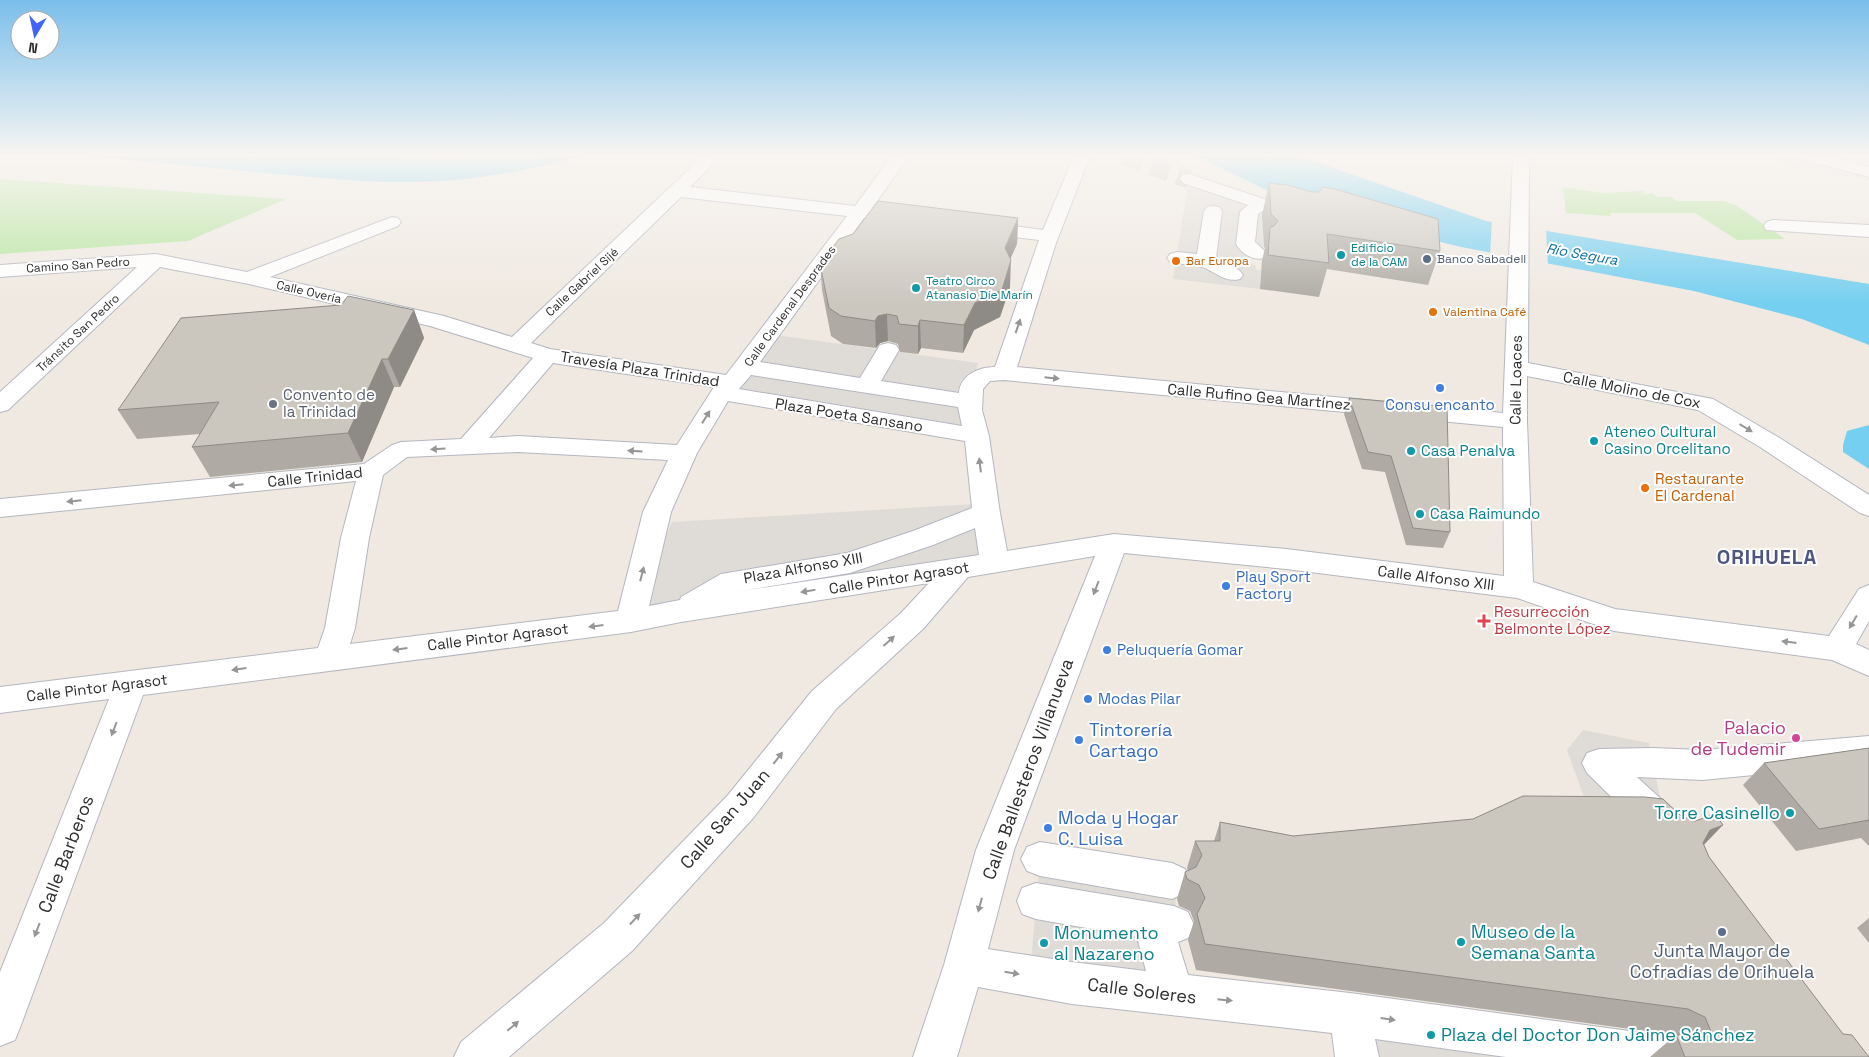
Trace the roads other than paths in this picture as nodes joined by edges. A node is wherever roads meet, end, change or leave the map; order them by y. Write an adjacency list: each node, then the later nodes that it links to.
1 (663, 205): 22 (street, Calle Gabriel Sijé)
2 (801, 205): 8 (street)
3 (864, 205): 8 (street, Calle Cardenal Desprades)
4 (1062, 205): 15 (street)
5 (1236, 205): 7 (street)
6 (1520, 205): 25 (street, Calle Loaces)
7 (1241, 208): 10 (street); 16 (street); 16 (street)
8 (859, 212): 9 (street); 27 (street, Calle Cardenal Desprades)
9 (888, 216)
10 (1304, 218)
11 (392, 222): 21 (street)
12 (964, 225): 15 (street)
13 (1773, 226): 14 (street)
14 (1869, 231)
15 (1050, 236): 26 (street, one-way to 15)
16 (1207, 255): 17 (street); 20 (street)
17 (1177, 258)
18 (156, 260): 19 (street, Camino San Pedro); 21 (street, Calle Overía); 30 (street, Tránsito San Pedro)
19 (0, 271)
20 (1233, 275)
21 (248, 278): 22 (street, Calle Overía)
22 (516, 345): 24 (street, Calle Overía)
23 (888, 350): 28 (street, Plaza Poeta Sansano)
24 (547, 355): 27 (street, Travesía Plaza Trinidad); 33 (street)
25 (1515, 367): 31 (street, Calle Loaces); 36 (street, Calle Molino de Cox, one-way to 36)
26 (1004, 373): 29 (street, Calle Rufino Gea Martínez); 31 (street, Calle Rufino Gea Martínez, one-way to 31)
27 (733, 381): 28 (street, Plaza Poeta Sansano); 32 (street, Plaza Poeta Sansano); 34 (street, Calle Cardenal Desprades, one-way to 27)
28 (867, 386): 29 (street, Plaza Poeta Sansano)
29 (971, 402): 32 (street)
30 (0, 406)
31 (1515, 421): 42 (street, Calle Loaces)
32 (977, 436): 38 (street, one-way to 32)
33 (468, 447): 34 (street, Calle Trinidad, one-way to 33); 35 (street, Calle Trinidad, one-way to 35)
34 (684, 453): 45 (street, Calle Cardenal Desprades, one-way to 34)
35 (371, 471): 37 (street, Calle Trinidad, one-way to 37); 47 (street)
36 (1869, 507)
37 (0, 508)
38 (986, 513): 40 (street); 44 (street, Plaza Alfonso XIII)
39 (1114, 543): 40 (street, Calle Alfonso XIII); 42 (street, Calle Alfonso XIII); 56 (street, Calle Ballesteros Villanueva, one-way to 56)
40 (995, 563): 41 (street, Calle Pintor Agrasot)
41 (960, 568): 44 (street, Calle Pintor Agrasot, one-way to 44); 61 (street, Calle San Juan, one-way to 41)
42 (1519, 588): 46 (street, Calle Alfonso XIII, one-way to 42)
43 (1869, 596): 46 (street, one-way to 46)
44 (682, 611): 45 (street, Calle Pintor Agrasot)
45 (631, 621): 47 (street, Calle Pintor Agrasot, one-way to 47)
46 (1837, 649): 48 (street, Calle Alfonso XIII)
47 (331, 657): 49 (street, Calle Pintor Agrasot, one-way to 49)
48 (1869, 664)
49 (131, 684): 50 (street, Calle Pintor Agrasot); 59 (street, Calle Barberos, one-way to 59)
50 (0, 700)
51 (1869, 750): 52 (street)
52 (1670, 830)
53 (1040, 859): 54 (street)
54 (1172, 881)
55 (1036, 901): 57 (street)
56 (964, 965): 57 (street, Calle Soleres, one-way to 57); 62 (street, Calle Ballesteros Villanueva)
57 (1172, 994): 58 (street, Calle Soleres, one-way to 58)
58 (1336, 1013): 60 (street, one-way to 60); 63 (street)
59 (0, 1025)
60 (1652, 1056)
61 (476, 1057)
62 (935, 1057)
63 (1357, 1057)

